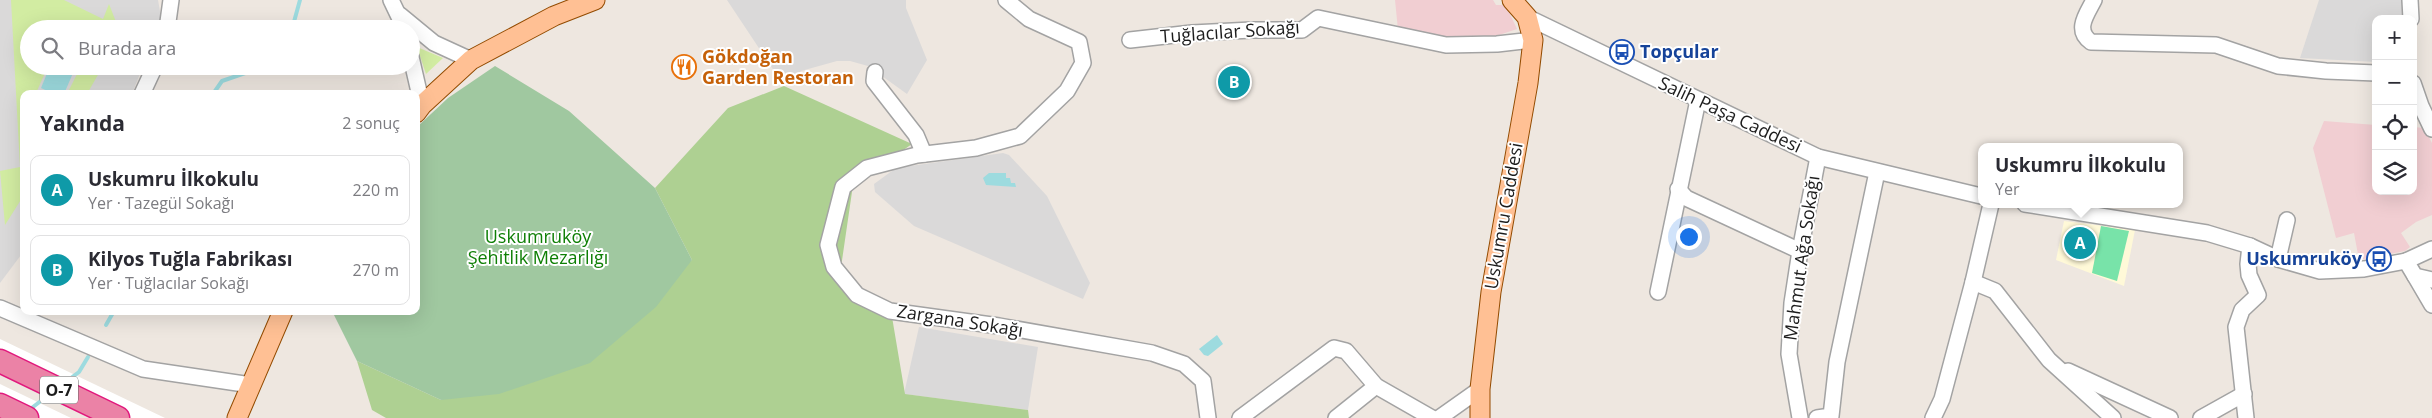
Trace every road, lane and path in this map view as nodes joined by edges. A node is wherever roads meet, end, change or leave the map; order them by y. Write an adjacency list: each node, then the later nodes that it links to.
1 (170, 0): 10 (street)
2 (391, 0): 11 (street)
3 (595, 0): 15 (main road)
4 (1006, 0): 26 (street, Zargana Sokağı)
5 (1512, 0): 9 (main road, Salih Paşa Caddesi)
6 (2094, 0): 17 (street)
7 (2410, 0): 8 (street)
8 (2411, 15)
9 (1527, 17): 14 (main road, Uskumru Caddesi); 23 (street, Salih Paşa Caddesi)
10 (167, 20)
11 (401, 20)
12 (420, 34): 15 (street)
13 (1130, 40): 14 (street, Tuğlacılar Sokağı)
14 (1533, 40): 50 (main road, Uskumru Caddesi)
15 (472, 60): 24 (main road)
16 (875, 72): 26 (street)
17 (2372, 73)
18 (151, 75): 20 (street)
19 (414, 75): 21 (street)
20 (144, 90)
21 (416, 90)
22 (2417, 94): 25 (street)
23 (1698, 100): 27 (street, Salih Paşa Caddesi); 29 (street)
24 (420, 108)
25 (2432, 129)
26 (924, 154): 56 (street, Zargana Sokağı)
27 (1818, 157): 28 (street, Salih Paşa Caddesi); 36 (street, Mahmut Ağa Sokağı)
28 (1877, 172): 30 (street, Salih Paşa Caddesi); 63 (street)
29 (1678, 189): 36 (street); 42 (street)
30 (1978, 195)
31 (1990, 208): 41 (street)
32 (2050, 208): 34 (street)
33 (2288, 220): 37 (street)
34 (2250, 246): 37 (street); 51 (street)
35 (2432, 249): 38 (street)
36 (1800, 251): 62 (street, Mahmut Ağa Sokağı)
37 (2278, 259): 38 (street)
38 (2406, 261): 39 (street)
39 (2415, 276): 40 (street); 43 (street)
40 (2432, 280)
41 (1974, 282): 47 (street); 64 (street)
42 (1658, 292)
43 (2432, 305)
44 (0, 308): 48 (street)
45 (282, 315): 48 (main road)
46 (0, 361): 54 (highway, O-7)
47 (2055, 365): 65 (street); 66 (street)
48 (252, 385): 55 (main road)
49 (1376, 386): 57 (street); 58 (street); 59 (street)
50 (1480, 389): 60 (street); 61 (main road, Uskumru Caddesi)
51 (2244, 394): 67 (street); 68 (street)
52 (0, 405): 53 (highway, O-7)
53 (27, 418)
54 (118, 418)
55 (237, 418)
56 (1208, 418)
57 (1240, 418)
58 (1336, 418)
59 (1432, 418)
60 (1439, 418)
61 (1480, 418)
62 (1800, 418)
63 (1817, 418)
64 (1933, 418)
65 (2113, 418)
66 (2170, 418)
67 (2201, 418)
68 (2246, 418)

